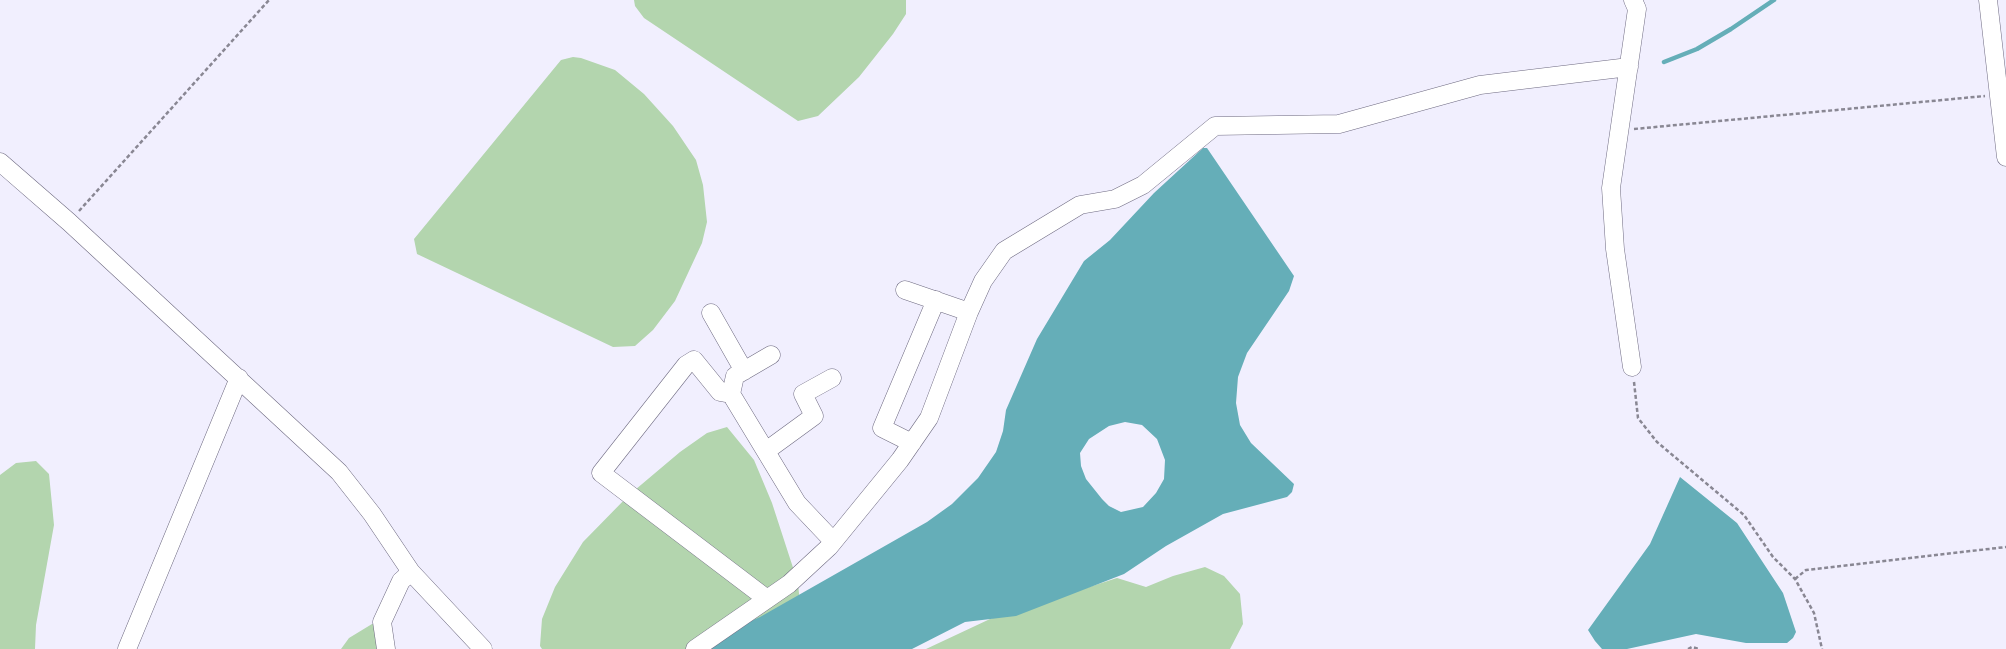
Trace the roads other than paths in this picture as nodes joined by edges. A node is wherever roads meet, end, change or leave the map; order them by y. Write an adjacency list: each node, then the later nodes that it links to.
1 (1633, 0): 3 (street)
2 (1988, 0): 4 (street)
3 (1630, 67): 8 (street); 11 (street)
4 (2006, 157)
5 (0, 162): 13 (street)
6 (906, 290): 7 (street)
7 (936, 300): 8 (street); 16 (street)
8 (968, 312): 16 (street)
9 (711, 313): 12 (street)
10 (771, 355): 12 (street)
11 (1632, 367)
12 (744, 371): 15 (street)
13 (239, 378): 19 (street); 21 (street)
14 (832, 378): 17 (street)
15 (731, 394): 17 (street); 20 (street)
16 (912, 443): 18 (street)
17 (766, 451): 18 (street)
18 (834, 541): 20 (street)
19 (411, 572): 22 (street); 23 (street)
20 (767, 599): 24 (street)
21 (126, 649)
22 (386, 649)
23 (483, 649)
24 (695, 649)

